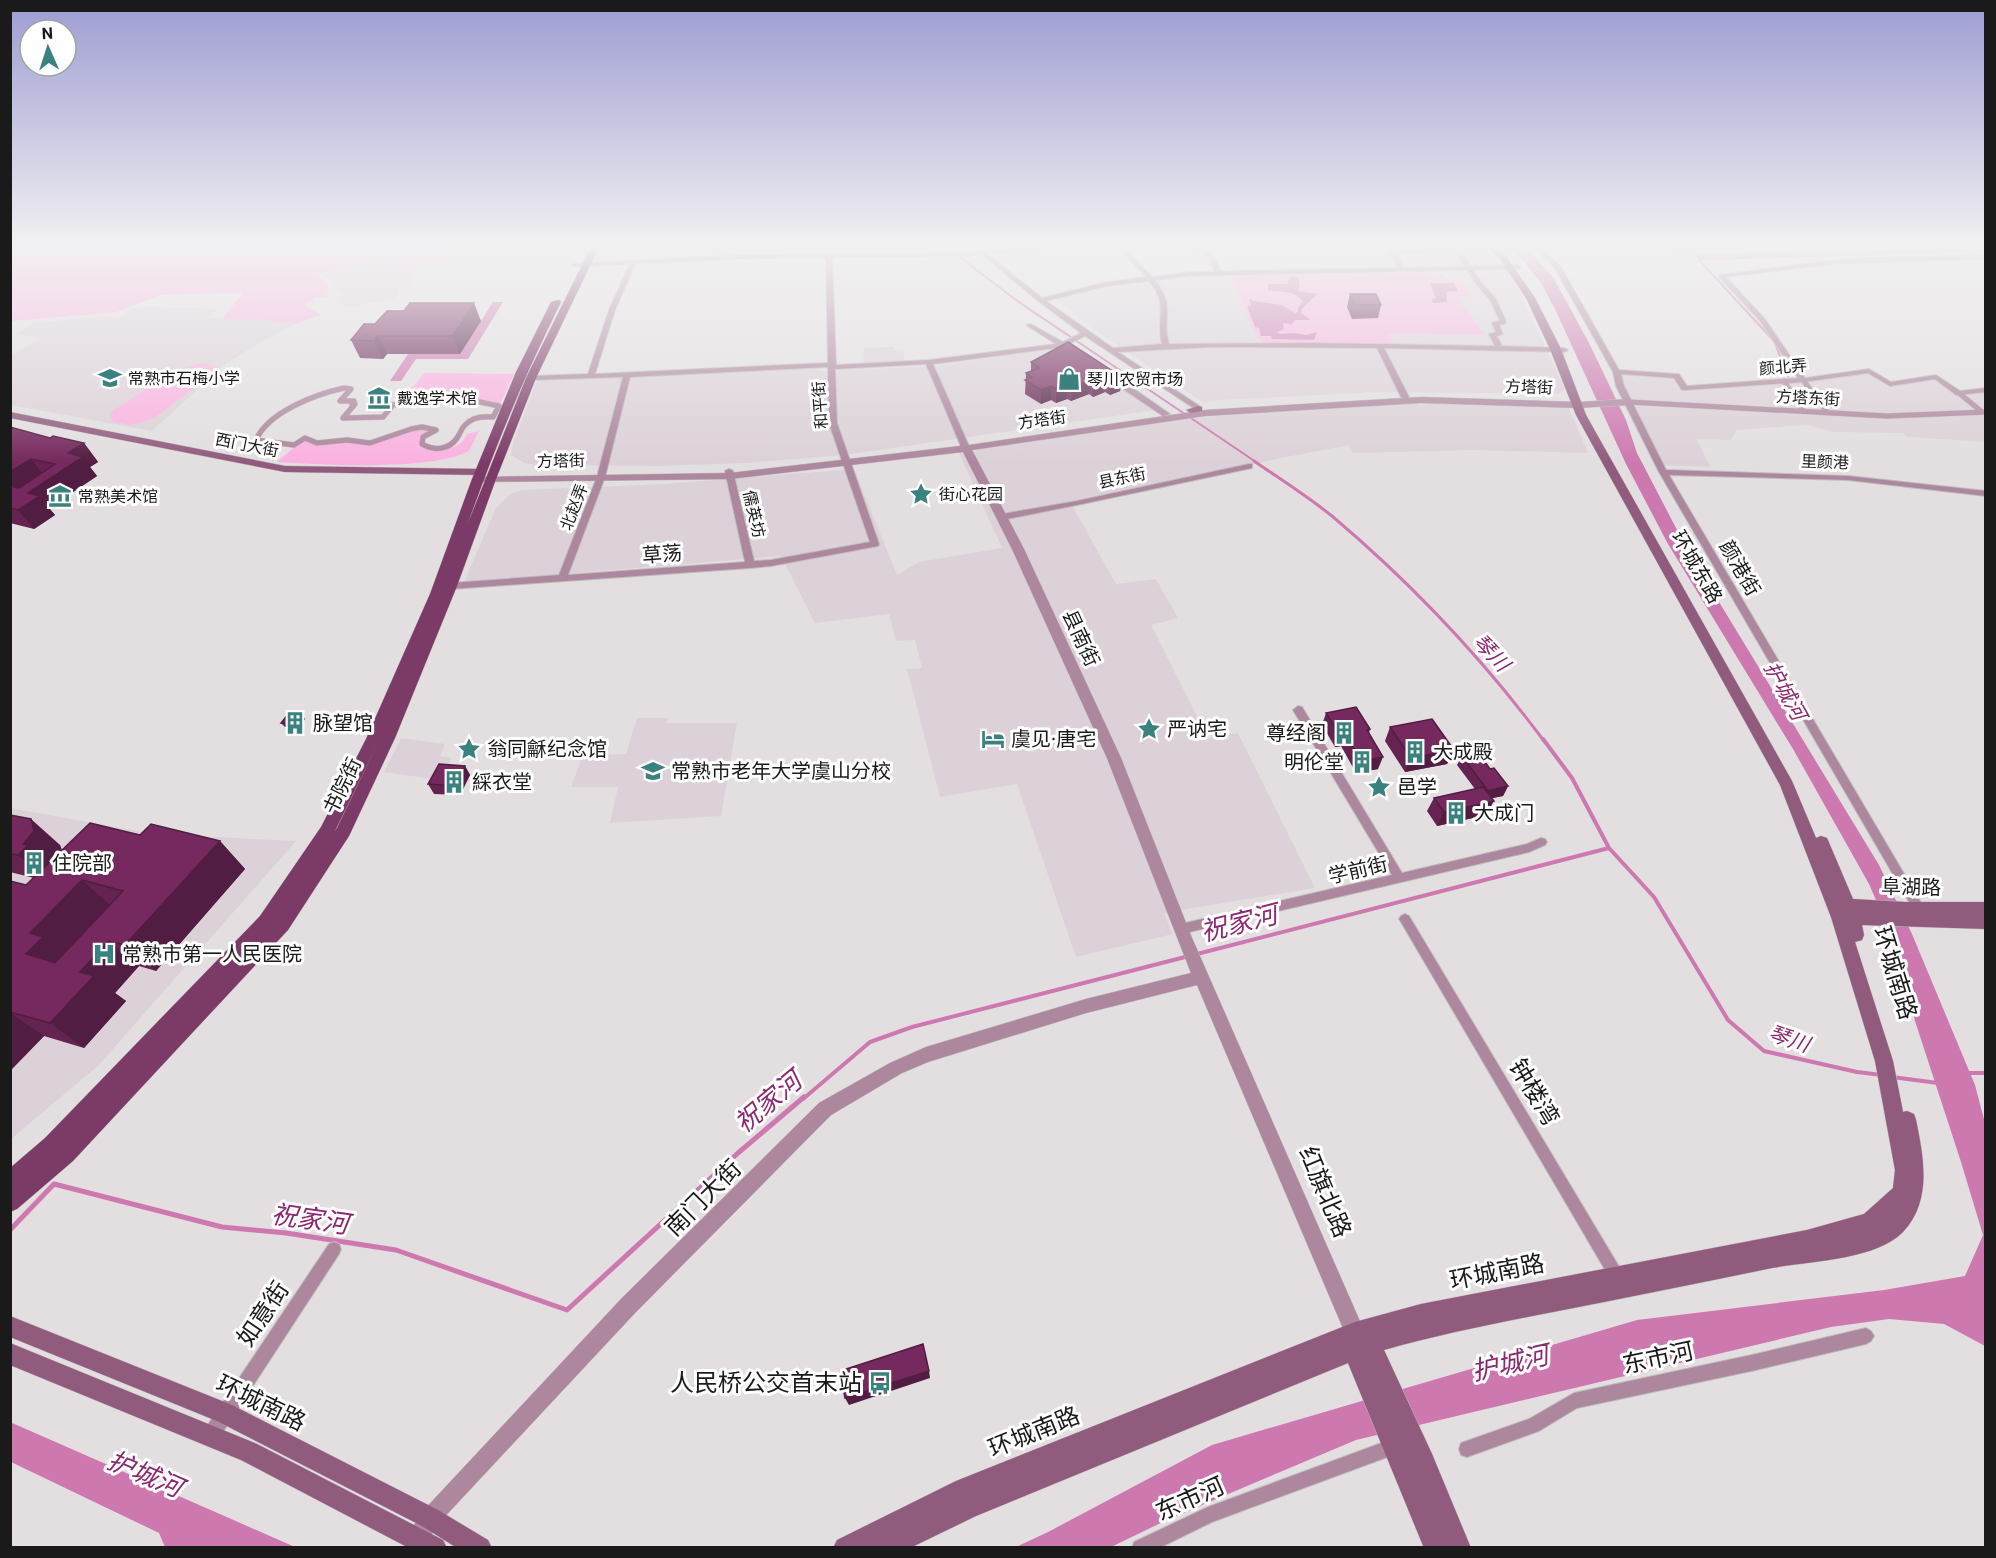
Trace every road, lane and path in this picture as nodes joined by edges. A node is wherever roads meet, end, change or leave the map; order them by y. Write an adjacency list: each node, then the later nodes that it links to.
1 (551, 318): 48 (main road, 书院街)
2 (557, 318): 26 (main road, 书院街)
3 (610, 318): 25 (street)
4 (831, 318): 21 (street, 和平街)
5 (1064, 318): 12 (street)
6 (1164, 318): 14 (street)
7 (1502, 318): 16 (street)
8 (1542, 318): 18 (main road, 环城东路)
9 (1586, 318): 23 (street, 颜港街)
10 (1761, 318): 27 (street)
11 (1029, 325): 13 (street)
12 (1085, 333): 13 (street); 17 (street)
13 (1066, 343): 19 (street); 20 (street)
14 (1166, 345): 15 (street); 17 (street)
15 (1380, 346): 16 (street); 31 (street)
16 (1500, 348): 18 (street)
17 (1112, 350): 35 (street)
18 (1560, 350): 34 (main road, 环城东路)
19 (1074, 352)
20 (929, 362): 21 (street); 42 (street, 县南街)
21 (833, 366): 24 (street); 43 (street, 和平街)
22 (1101, 371): 39 (street)
23 (1617, 372): 28 (street, 颜北弄); 33 (street, 颜港街)
24 (627, 375): 25 (street); 47 (street, 北赵弄)
25 (591, 376): 26 (street)
26 (531, 378): 48 (main road, 书院街)
27 (1803, 380): 28 (street, 颜北弄); 30 (street, 颜北弄); 37 (street)
28 (1784, 381): 36 (street)
29 (1986, 390): 30 (street)
30 (1959, 393): 38 (street)
31 (1405, 397): 34 (street, 方塔街); 35 (street, 方塔街)
32 (447, 399): 32 (street)
33 (1629, 402): 34 (street); 36 (street, 方塔东街); 45 (street, 颜港街)
34 (1587, 403): 35 (street, 方塔街); 59 (main road, 环城东路)
35 (1195, 411): 39 (street, 方塔街)
36 (1803, 411): 37 (street, 方塔东街)
37 (1827, 412): 38 (street, 方塔东街)
38 (1984, 412)
39 (1173, 414): 42 (street, 方塔街)
40 (10, 415): 48 (main road, 西门大街)
41 (10, 424): 48 (main road, 西门大街)
42 (966, 446): 43 (street, 方塔街); 50 (street, 县南街)
43 (845, 461): 46 (street, 方塔街); 51 (street, 和平街)
44 (1249, 466): 50 (street, 县东街)
45 (1663, 472): 49 (street, 里颜港); 60 (street, 颜港街)
46 (730, 473): 47 (street, 方塔街); 52 (street, 儒英坊)
47 (602, 474): 48 (street, 方塔街); 53 (street, 北赵弄)
48 (485, 475): 54 (main road, 书院街); 65 (main road, 书院街)
49 (1986, 494)
50 (1002, 516): 63 (street, 县南街)
51 (875, 544): 52 (street, 草荡)
52 (750, 565): 53 (street, 草荡)
53 (562, 579): 54 (street, 草荡)
54 (451, 586): 66 (main road, 书院街)
55 (1298, 710): 57 (street)
56 (1541, 842): 57 (street, 学前街)
57 (1400, 879): 63 (street, 学前街)
58 (1986, 909): 60 (main road, 阜湖路)
59 (1843, 912): 60 (main road, 阜湖路); 68 (main road, 环城南路)
60 (1912, 913): 62 (main road, 阜湖路)
61 (1405, 919): 68 (street, 钟楼湾)
62 (1986, 922)
63 (1183, 933): 64 (street, 红旗北路)
64 (1199, 971): 71 (street, 红旗北路); 79 (street, 南门大街)
65 (10, 1181)
66 (10, 1202)
67 (334, 1249): 74 (street, 如意街)
68 (1620, 1283): 71 (main road, 环城南路)
69 (10, 1326): 74 (main road, 环城南路)
70 (1866, 1336): 77 (street, 东市河)
71 (1360, 1342): 73 (main road); 82 (main road, 环城南路); 83 (main road, 环城南路)
72 (10, 1354): 75 (main road)
73 (1381, 1388): 76 (main road); 78 (main road)
74 (224, 1413): 75 (street, 如意街); 79 (main road, 环城南路)
75 (212, 1435): 80 (main road)
76 (1395, 1446): 78 (main road); 84 (street, 东市河)
77 (1467, 1449)
78 (1414, 1465): 85 (main road); 86 (main road)
79 (430, 1518): 80 (street, 南门大街); 81 (main road, 环城南路)
80 (422, 1544)
81 (480, 1548)
82 (844, 1548)
83 (883, 1548)
84 (1140, 1548)
85 (1436, 1548)
86 (1460, 1548)

